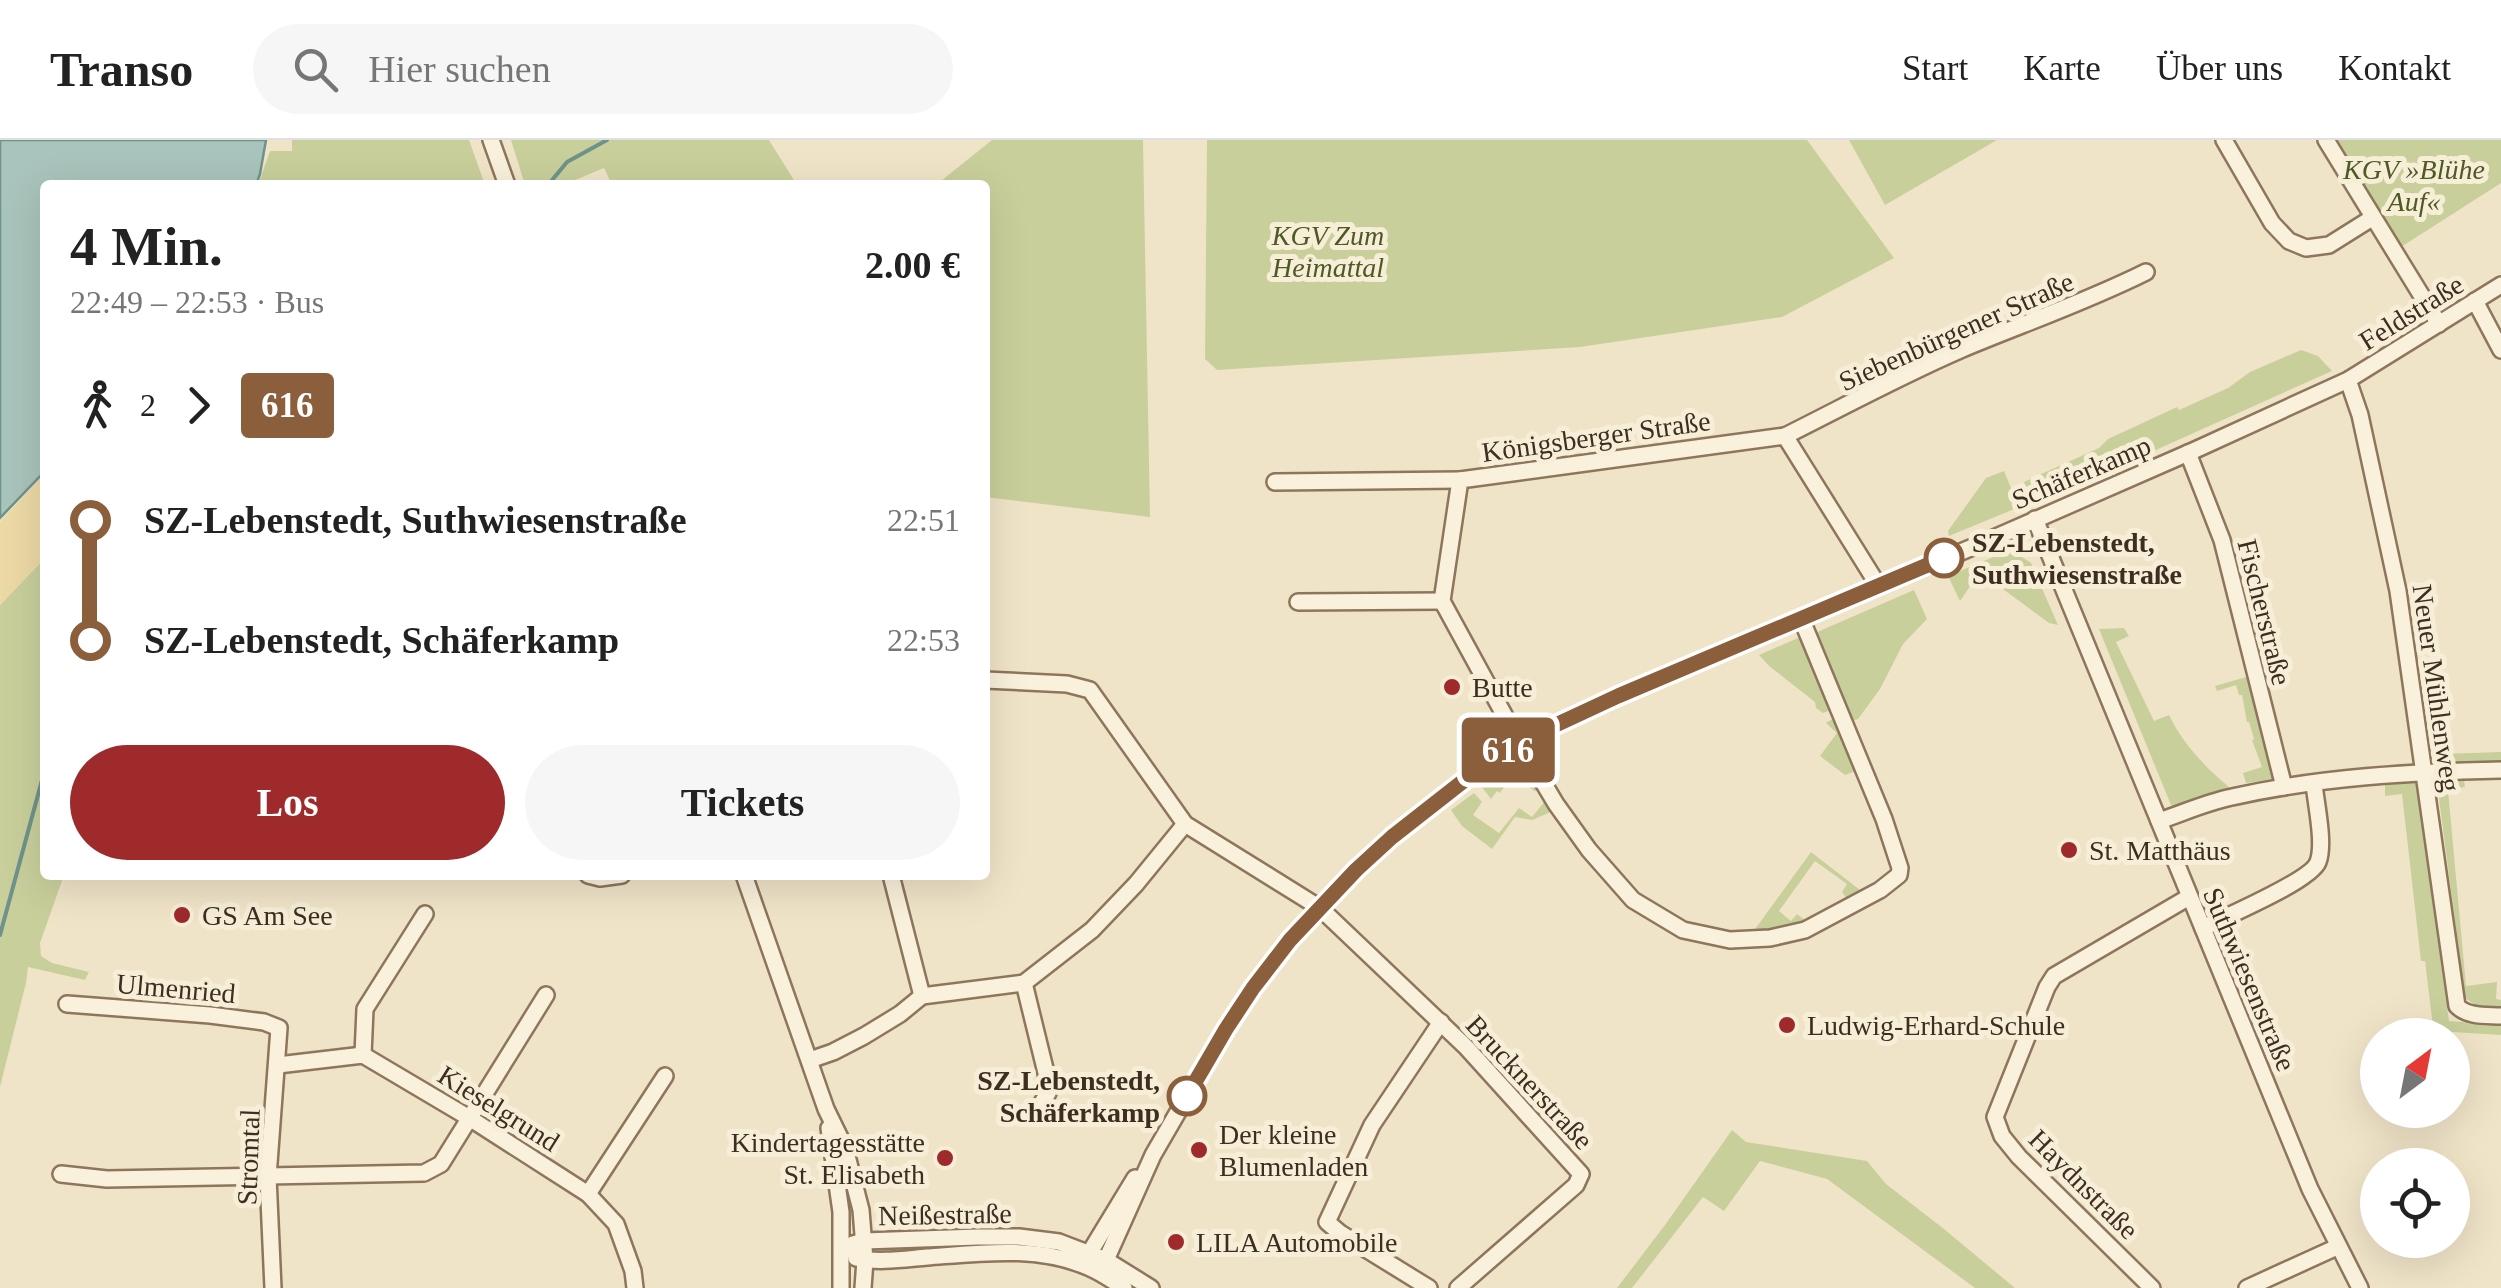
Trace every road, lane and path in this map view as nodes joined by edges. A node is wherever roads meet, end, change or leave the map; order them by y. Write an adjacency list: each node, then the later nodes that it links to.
1 (491, 140): 4 (street)
2 (2224, 140): 5 (street)
3 (2326, 140): 5 (street)
4 (504, 180)
5 (2372, 218): 9 (street)
6 (2146, 272): 12 (street, Siebenbürgener Straße)
7 (2501, 285): 8 (street, Feldstraße)
8 (2475, 302): 9 (street, Feldstraße); 10 (street)
9 (2439, 324): 11 (street, Feldstraße)
10 (2501, 350)
11 (2348, 380): 13 (street, Schäferkamp); 24 (street, Neuer Mühlenweg)
12 (1785, 436): 14 (street, Königsberger Straße); 17 (street)
13 (2188, 453): 16 (street, Schäferkamp); 26 (street, Fischerstraße)
14 (1460, 480): 15 (street); 19 (street, Königsberger Straße)
15 (1275, 482)
16 (2035, 519): 17 (street, Schäferkamp); 27 (street, Suthwiesenstraße)
17 (1878, 585): 20 (street, Schäferkamp)
18 (1298, 602): 19 (street)
19 (1442, 602): 22 (street)
20 (1801, 618): 22 (street, Schäferkamp); 22 (street)
21 (990, 680): 28 (street)
22 (1519, 742): 32 (street, Schäferkamp)
23 (2501, 770): 24 (street)
24 (2424, 773): 25 (street); 39 (street, Neuer Mühlenweg)
25 (2314, 784): 26 (street); 34 (street)
26 (2284, 787): 27 (street)
27 (2159, 821): 31 (street, Suthwiesenstraße)
28 (1185, 824): 32 (street, Brucknerstraße); 35 (street)
29 (746, 880): 43 (street)
30 (892, 880): 37 (street)
31 (2189, 897): 34 (street, Suthwiesenstraße); 67 (street, Haydnstraße)
32 (1320, 908): 40 (street, Brucknerstraße); 49 (street, Schäferkamp)
33 (425, 914): 42 (street)
34 (2203, 928): 54 (street, Suthwiesenstraße)
35 (1024, 984): 37 (street); 47 (street)
36 (546, 996): 48 (street)
37 (922, 996): 43 (street)
38 (67, 1004): 41 (street, Ulmenried)
39 (2501, 1016)
40 (1441, 1022): 65 (street); 66 (street, Brucknerstraße)
41 (279, 1028): 44 (street, Stromtal)
42 (364, 1054): 44 (street); 48 (street, Kieselgrund)
43 (810, 1060): 46 (street)
44 (278, 1065): 51 (street, Stromtal)
45 (665, 1076): 52 (street)
46 (826, 1109): 53 (street); 55 (street)
47 (1038, 1109)
48 (470, 1119): 51 (street); 52 (street, Kieselgrund)
49 (1153, 1155): 57 (street, Schäferkamp); 58 (street, Schäferkamp)
50 (61, 1174): 51 (street)
51 (268, 1178): 59 (street, Stromtal)
52 (588, 1194): 60 (street, Kieselgrund)
53 (864, 1241): 55 (street, Neißestraße); 56 (street); 57 (street, Neißestraße)
54 (2337, 1247): 68 (street); 69 (street, Suthwiesenstraße)
55 (842, 1253): 56 (street, Neißestraße); 61 (street)
56 (864, 1260): 57 (street, Neißestraße); 62 (street)
57 (1090, 1260): 58 (street); 63 (street, Neißestraße)
58 (1106, 1260): 64 (street)
59 (273, 1288)
60 (635, 1288)
61 (841, 1288)
62 (863, 1288)
63 (1124, 1288)
64 (1152, 1288)
65 (1430, 1288)
66 (1458, 1288)
67 (2152, 1288)
68 (2247, 1288)
69 (2360, 1288)

